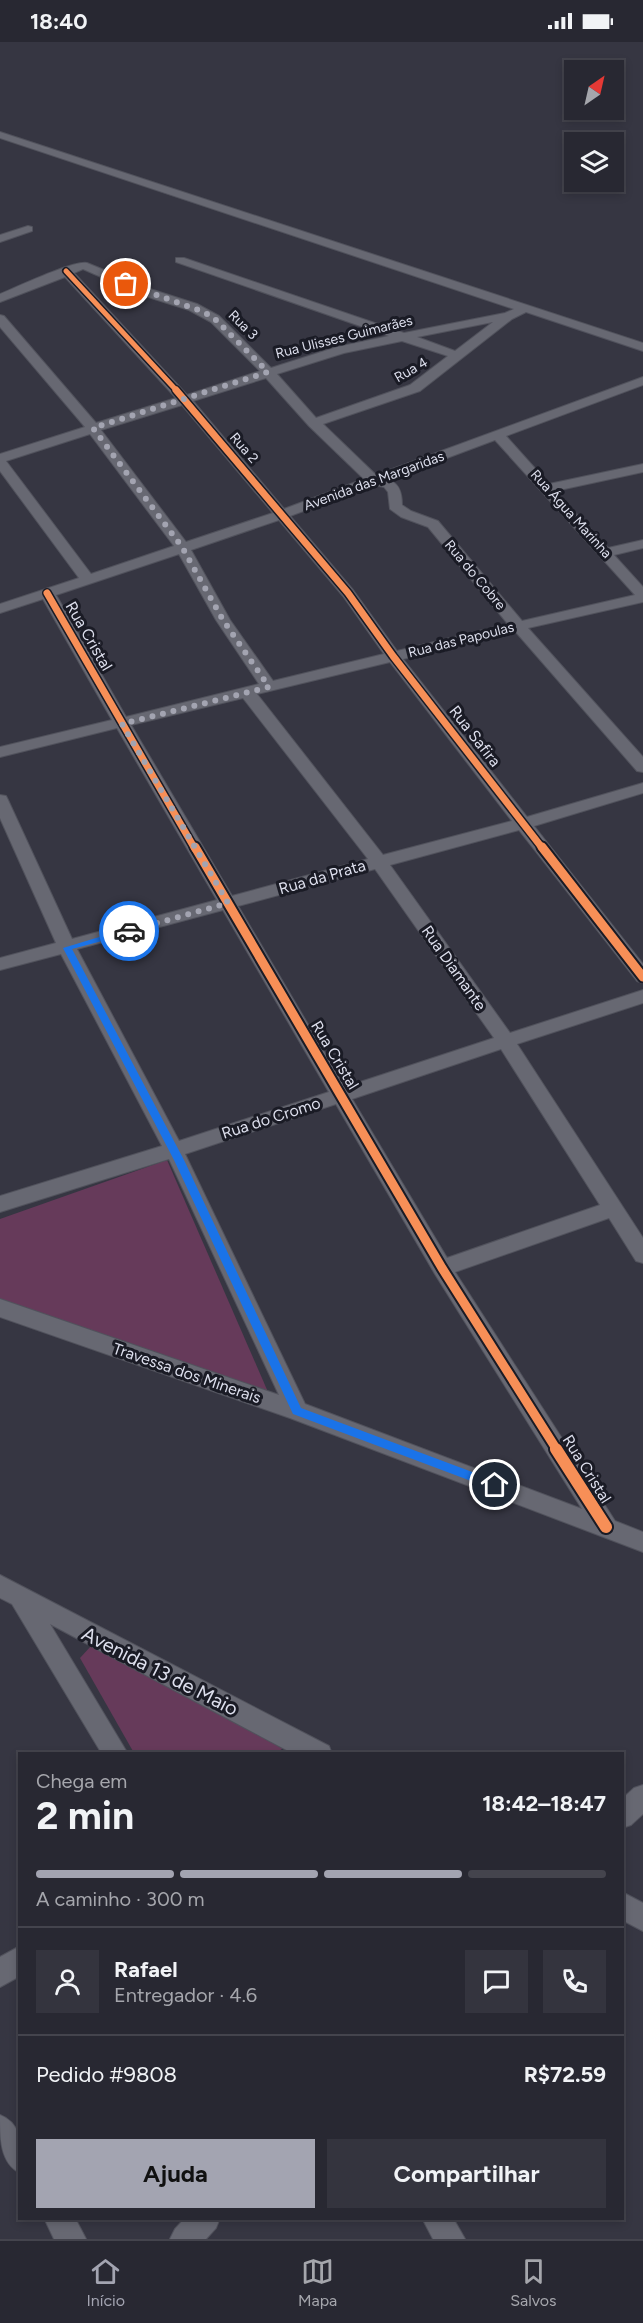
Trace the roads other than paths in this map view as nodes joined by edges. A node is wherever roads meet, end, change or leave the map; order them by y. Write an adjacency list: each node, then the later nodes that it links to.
1 (0, 135): 2 (street)
2 (14, 141): 3 (street); 9 (street)
3 (0, 147)
4 (28, 229): 5 (street)
5 (0, 240)
6 (180, 260): 12 (street)
7 (66, 272): 8 (street); 15 (street, Rua 3); 17 (street, Rua 2)
8 (0, 298)
9 (526, 308): 10 (street, Rua Ulisses Guimarães); 13 (street)
10 (508, 316): 12 (street, Rua Ulisses Guimarães); 14 (street, Rua 4)
11 (0, 319): 19 (street)
12 (403, 338): 14 (street); 15 (street, Rua Ulisses Guimarães)
13 (643, 347)
14 (459, 356): 18 (street, Rua 4)
15 (268, 372): 17 (street, Rua Ulisses Guimarães); 18 (street, Rua 3)
16 (643, 381): 20 (street, Avenida das Margaridas)
17 (185, 400): 19 (street, Rua Ulisses Guimarães); 25 (street, Rua 2)
18 (314, 423): 23 (street, Rua 3)
19 (93, 428): 21 (street, Rua Ulisses Guimarães); 27 (street)
20 (497, 434): 23 (street, Avenida das Margaridas); 24 (street, Rua Água Marinha)
21 (0, 460): 29 (street)
22 (643, 468): 24 (street)
23 (374, 481): 25 (street, Avenida das Margaridas); 33 (street, Rua do Cobre)
24 (548, 488): 28 (street, Rua Água Marinha)
25 (283, 514): 27 (street, Avenida das Margaridas); 34 (street, Rua Safira)
26 (643, 544): 28 (street)
27 (182, 547): 29 (street, Avenida das Margaridas); 35 (street)
28 (606, 553): 31 (street, Rua Água Marinha)
29 (87, 579): 30 (street, Avenida das Margaridas)
30 (47, 592): 32 (street, Avenida das Margaridas); 37 (street, Rua Cristal)
31 (643, 597): 33 (street, Rua das Papoulas)
32 (0, 609)
33 (518, 626): 34 (street, Rua das Papoulas); 39 (street, Rua do Cobre)
34 (393, 656): 35 (street, Rua das Papoulas); 42 (street, Rua Safira)
35 (269, 687): 36 (street, Rua das Papoulas)
36 (248, 693): 37 (street, Rua das Papoulas); 43 (street, Rua Diamante)
37 (122, 724): 38 (street, Rua das Papoulas); 44 (street, Rua Cristal)
38 (0, 752)
39 (643, 767)
40 (643, 788): 42 (street, Rua da Prata)
41 (0, 800): 45 (street)
42 (524, 823): 43 (street, Rua da Prata); 47 (street, Rua Safira)
43 (378, 861): 44 (street, Rua da Prata); 49 (street, Rua Diamante)
44 (228, 903): 45 (street, Rua da Prata); 50 (street, Rua Cristal)
45 (67, 948): 46 (street, Rua da Prata); 51 (street)
46 (0, 964)
47 (643, 976)
48 (643, 996): 49 (street, Rua do Cromo)
49 (506, 1040): 50 (street, Rua do Cromo); 53 (street, Rua Diamante)
50 (341, 1095): 51 (street, Rua do Cromo); 55 (street, Rua Cristal)
51 (174, 1150): 52 (street, Rua do Cromo); 57 (street)
52 (0, 1204)
53 (612, 1209): 54 (street, Rua Diamante); 55 (street)
54 (643, 1255)
55 (442, 1268): 58 (street, Rua Cristal)
56 (0, 1308): 57 (street, Travessa dos Minerais)
57 (297, 1411): 58 (street, Travessa dos Minerais)
58 (606, 1527): 59 (street, Travessa dos Minerais)
59 (643, 1542)
60 (10, 1592): 61 (street); 62 (street, Avenida 13 de Maio)
61 (115, 1752)
62 (310, 1752)
63 (643, 1797): 64 (street)
64 (624, 1814)
65 (624, 1906): 66 (street)
66 (643, 1918)
67 (18, 1960): 68 (street)
68 (0, 1974)
69 (0, 2129): 70 (street)
70 (18, 2156)
71 (59, 2220): 74 (street)
72 (204, 2220): 75 (street)
73 (437, 2220): 76 (street)
74 (71, 2239)
75 (185, 2239)
76 (450, 2239)

